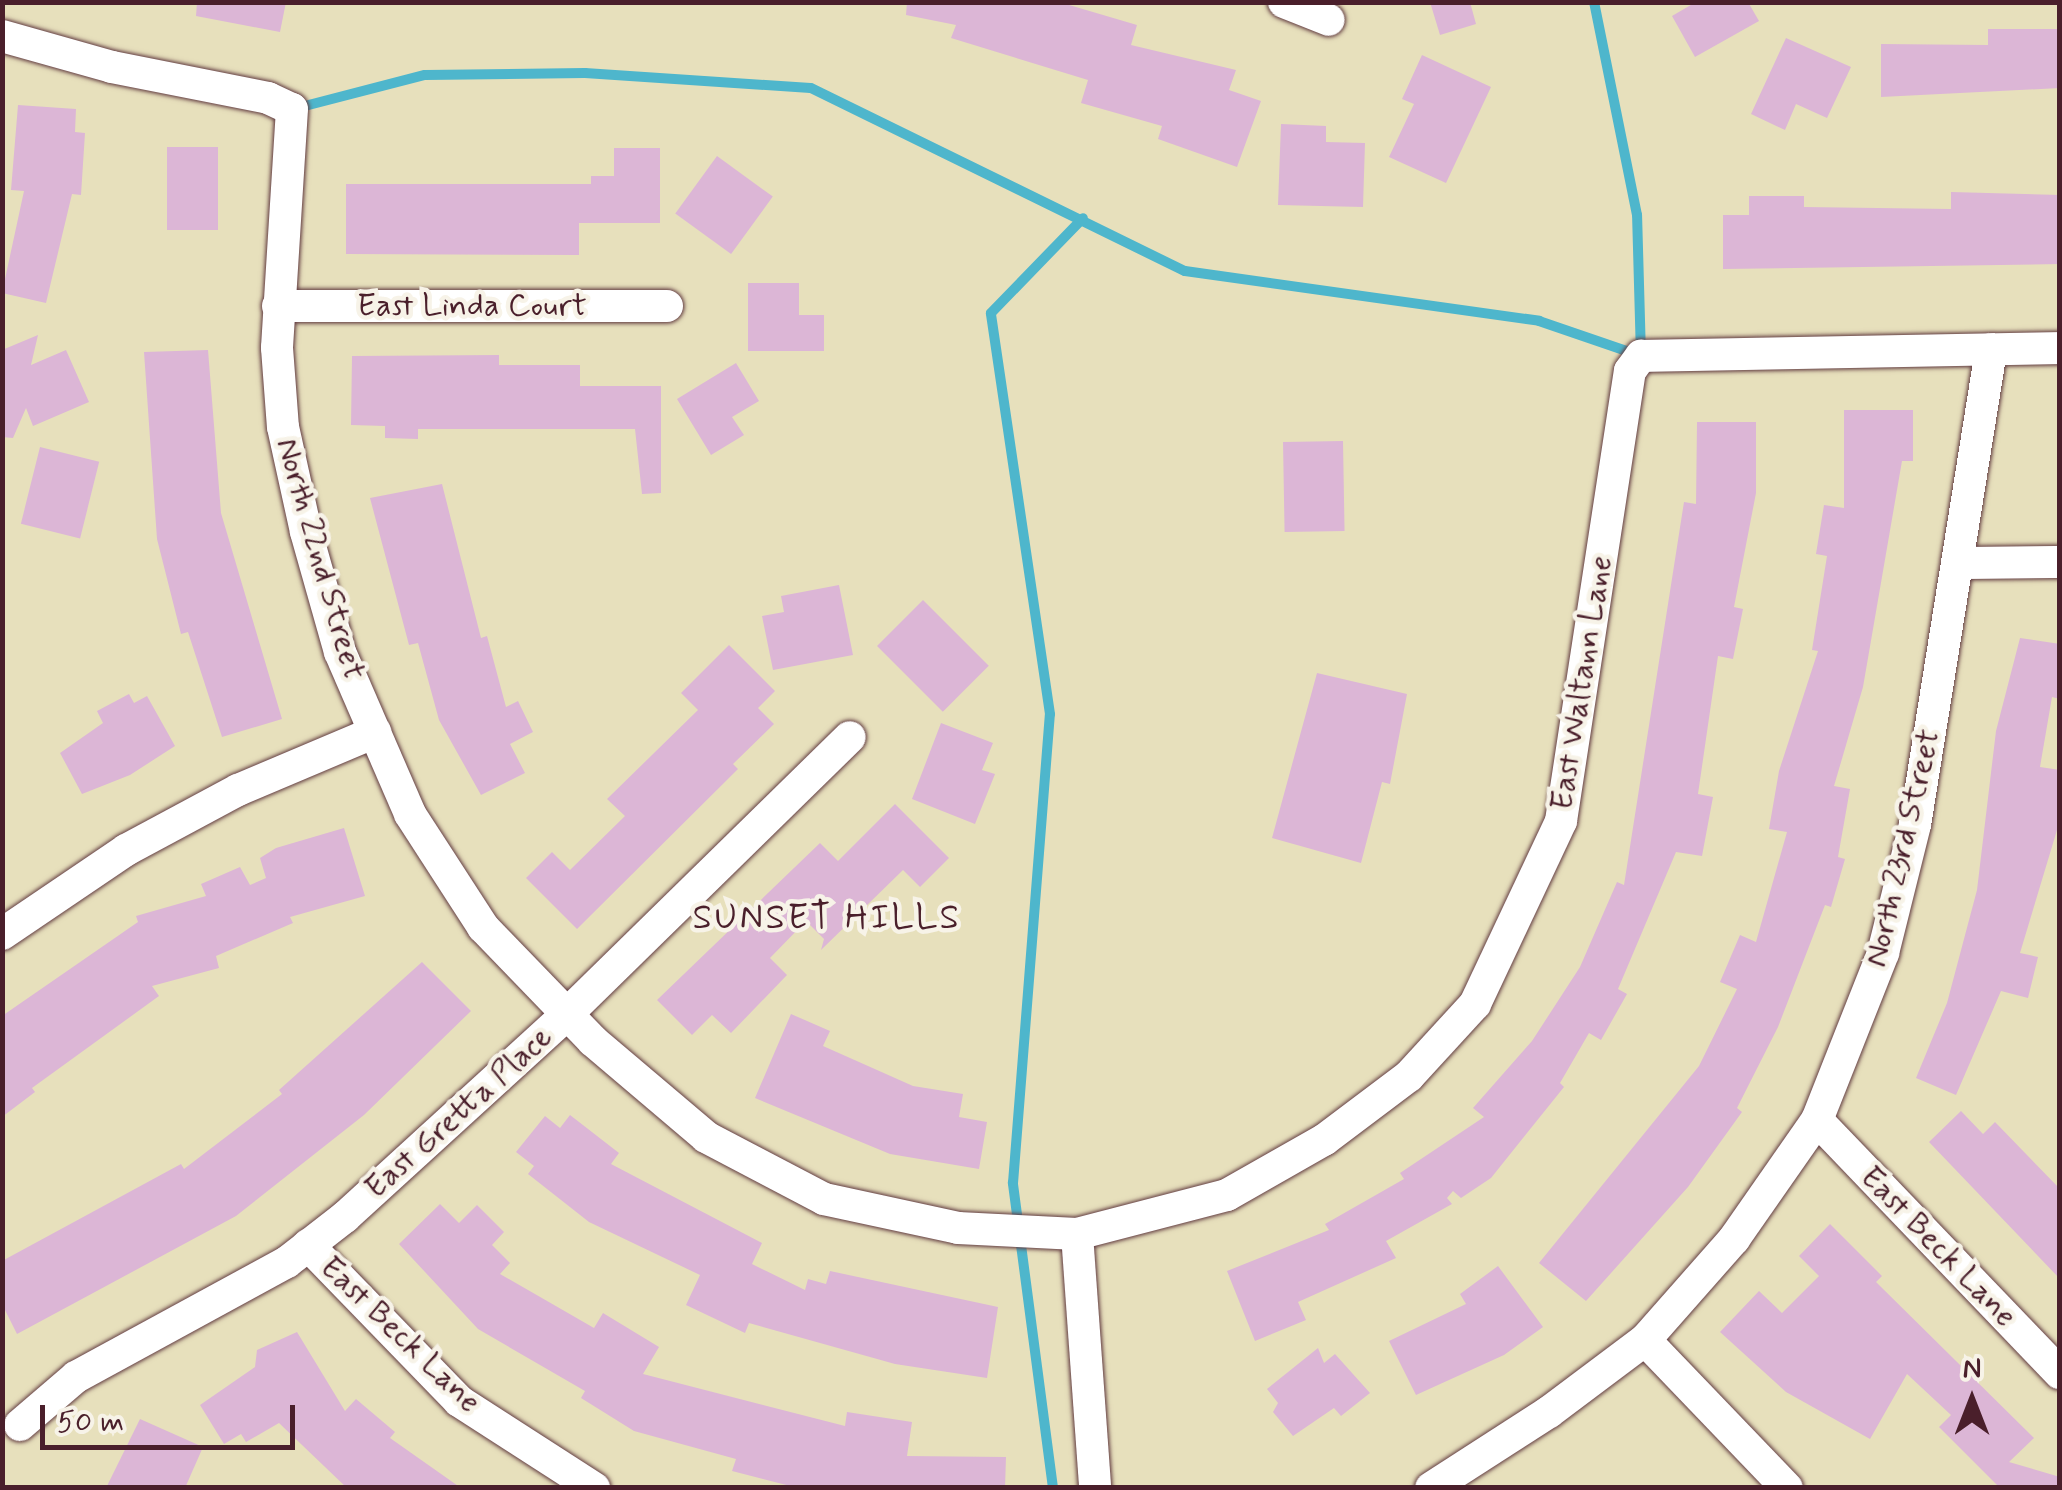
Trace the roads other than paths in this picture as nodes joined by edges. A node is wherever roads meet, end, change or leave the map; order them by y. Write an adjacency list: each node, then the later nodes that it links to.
1 (1284, 2): 2 (street)
2 (1328, 20)
3 (2, 36): 4 (street, North 22nd Street)
4 (278, 306): 5 (street, East Linda Court); 10 (street, North 22nd Street)
5 (667, 306)
6 (2060, 348): 7 (street, East Waltann Lane)
7 (1991, 349): 9 (street, North 23rd Street); 15 (street, East Waltann Lane)
8 (2060, 562): 9 (street)
9 (1960, 563): 14 (street, North 23rd Street)
10 (375, 732): 12 (street); 13 (street, North 22nd Street)
11 (850, 738): 13 (street, East Gretta Place)
12 (2, 934)
13 (566, 1015): 15 (street, North 22nd Street); 16 (street, East Gretta Place)
14 (1817, 1120): 17 (street, North 23rd Street); 18 (street, East Beck Lane)
15 (1077, 1234): 21 (street)
16 (308, 1245): 19 (street, East Gretta Place); 20 (street, East Beck Lane)
17 (1644, 1340): 22 (street, North 23rd Street); 23 (street)
18 (2060, 1373)
19 (20, 1425)
20 (594, 1488)
21 (1094, 1488)
22 (1431, 1488)
23 (1787, 1488)

